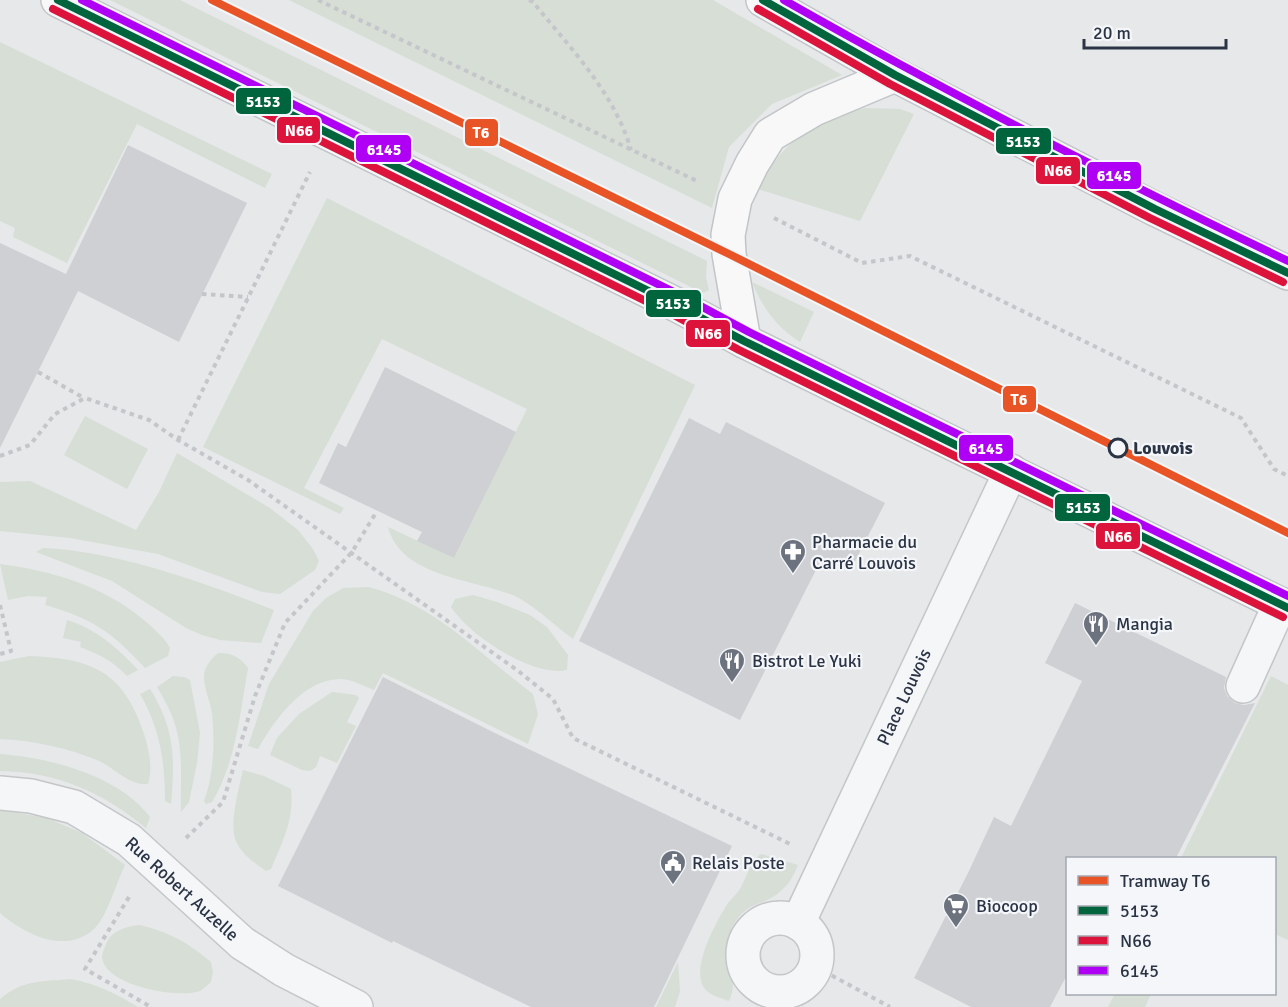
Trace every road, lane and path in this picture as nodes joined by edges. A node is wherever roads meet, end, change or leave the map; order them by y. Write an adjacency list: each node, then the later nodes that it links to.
1 (58, 0): 6 (main road)
2 (318, 0): 7 (path)
3 (764, 0): 5 (main road)
4 (531, 1): 7 (path)
5 (895, 75): 8 (main road); 9 (main road)
6 (330, 133): 11 (path); 12 (main road)
7 (632, 151): 8 (path)
8 (735, 199): 12 (main road); 18 (path)
9 (1288, 273)
10 (202, 294): 11 (path)
11 (248, 297): 15 (path)
12 (744, 341): 17 (main road)
13 (38, 372): 14 (path)
14 (85, 398): 15 (path); 16 (path)
15 (178, 440): 20 (path)
16 (0, 456)
17 (1011, 471): 21 (main road); 26 (street, Place Louvois)
18 (1288, 476)
19 (377, 511): 20 (path)
20 (352, 552): 26 (path); 27 (path)
21 (1285, 604): 24 (street)
22 (0, 605): 23 (path)
23 (0, 654)
24 (1243, 686)
25 (0, 793): 27 (street, Rue Robert Auzelle)
26 (827, 862): 28 (street, Place Louvois)
27 (157, 866): 31 (path); 32 (street, Rue Robert Auzelle)
28 (798, 922): 29 (street); 30 (street)
29 (816, 967): 30 (street); 33 (path)
30 (759, 998)
31 (151, 1007)
32 (356, 1007)
33 (890, 1007)

